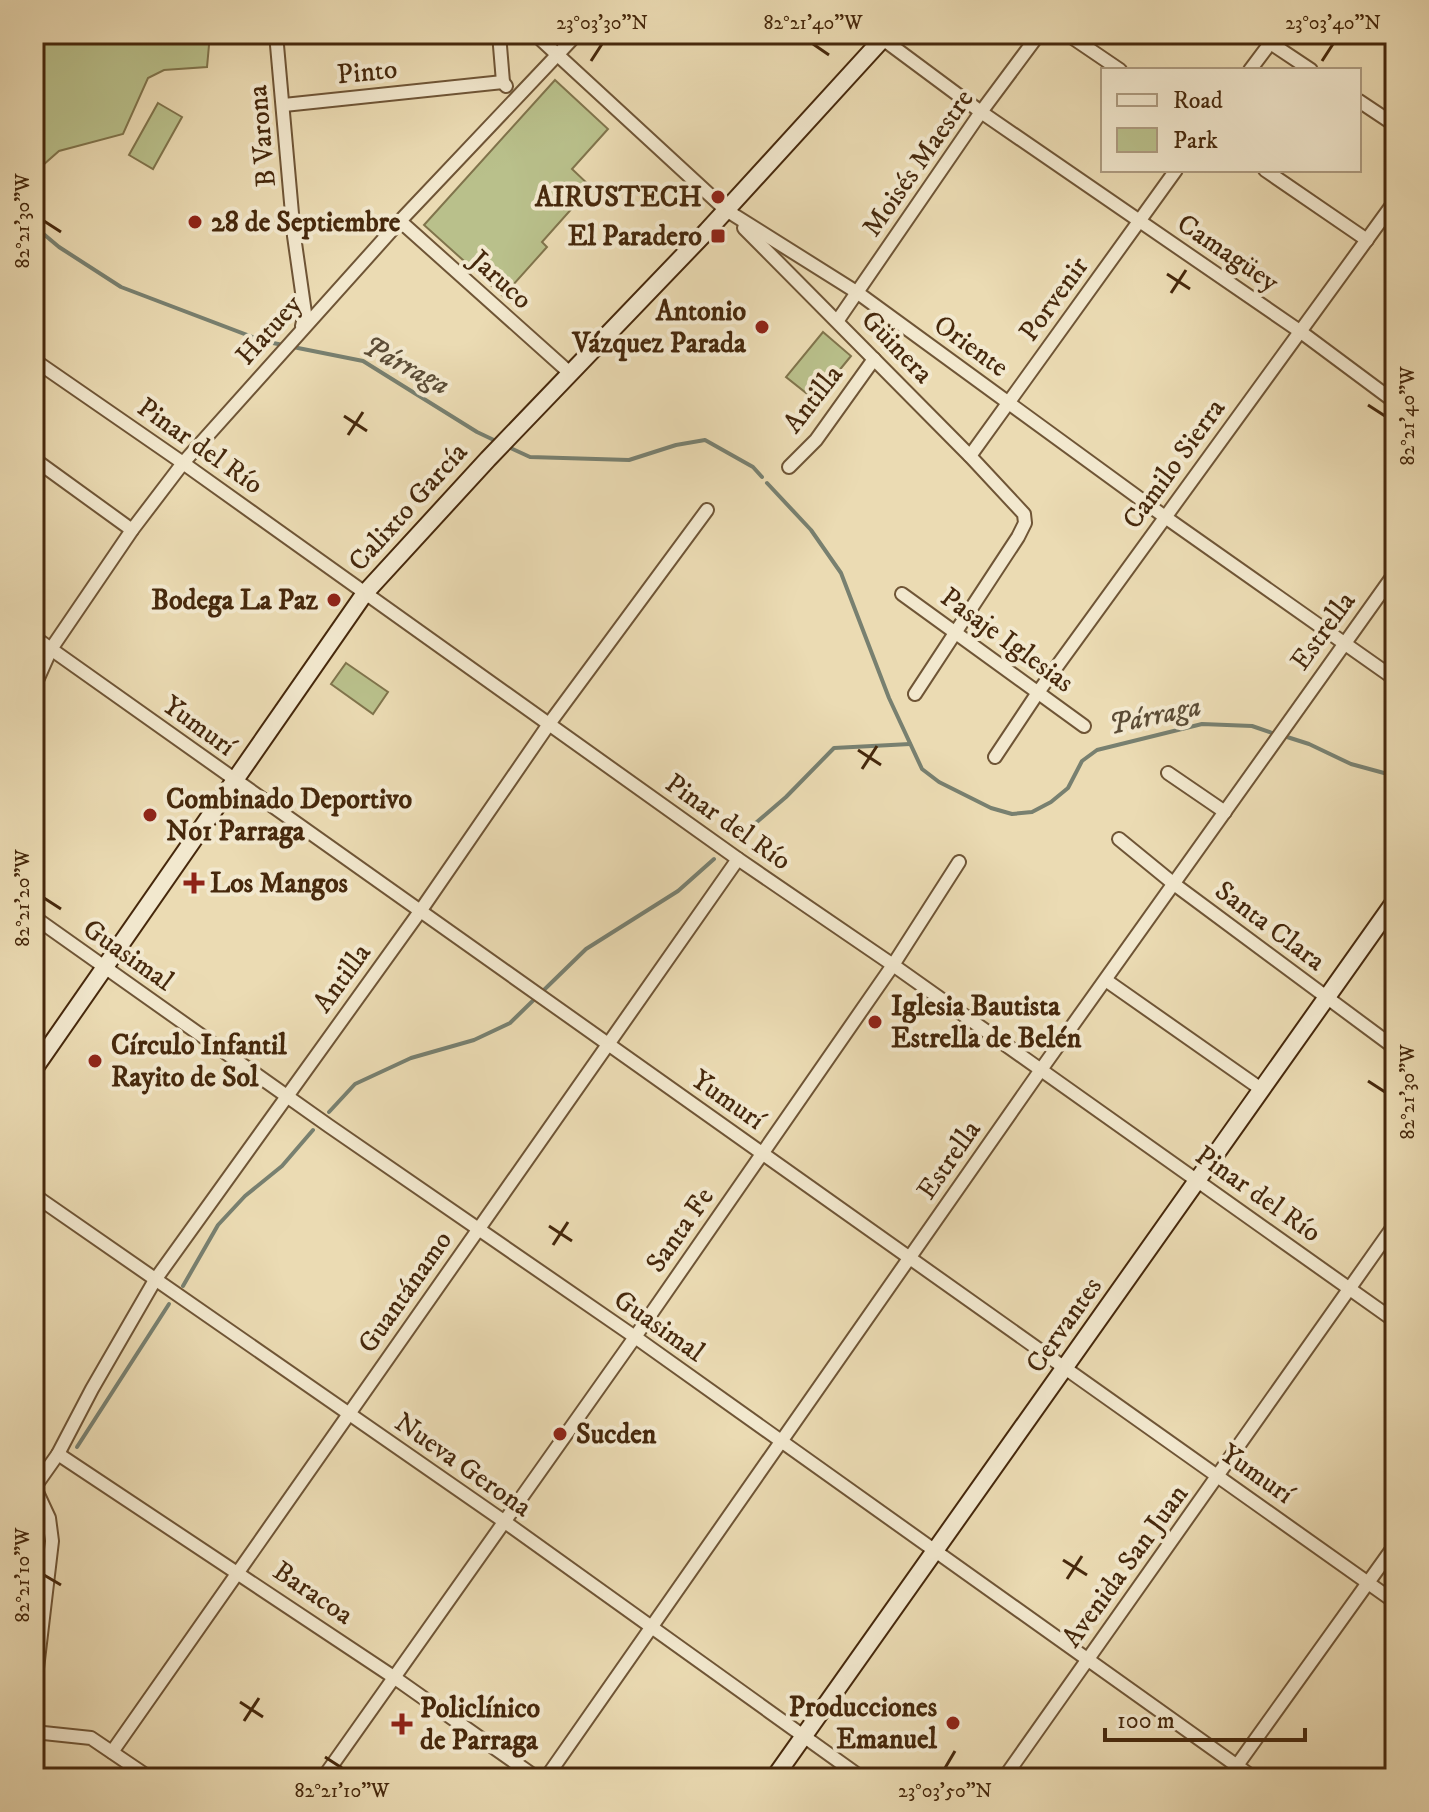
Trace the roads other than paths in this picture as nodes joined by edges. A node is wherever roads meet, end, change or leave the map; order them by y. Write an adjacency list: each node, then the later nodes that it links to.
1 (276, 34): 17 (street, B Varona)
2 (499, 34): 14 (street)
3 (535, 34): 10 (street, Oriente)
4 (577, 34): 10 (street, Hatuey)
5 (1039, 34): 18 (street, Moisés Maestre)
6 (1067, 34): 11 (street)
7 (1257, 34): 9 (street)
8 (881, 36): 18 (street, Camagüey); 23 (main road, Calixto García)
9 (1273, 38): 12 (street); 13 (street)
10 (558, 55): 15 (street, Hatuey); 23 (street, Oriente)
11 (1117, 68)
12 (1251, 68)
13 (1309, 68)
14 (503, 82): 15 (street); 17 (street, Pinto)
15 (516, 97): 24 (street, Hatuey)
16 (1361, 102): 19 (street)
17 (284, 105): 29 (street, B Varona)
18 (981, 112): 25 (street, Camagüey); 27 (street, Moisés Maestre)
19 (1395, 125)
20 (1175, 172): 25 (street, Porvenir)
21 (1268, 172): 26 (street)
22 (1395, 201): 26 (street, Camilo Sierra)
23 (726, 210): 27 (street, Oriente); 28 (street, Güinera); 33 (main road, Calixto García)
24 (400, 221): 29 (street, Hatuey); 33 (street, Jaruco)
25 (1140, 221): 30 (street, Camagüey); 35 (street, Porvenir)
26 (1367, 240): 30 (street, Camilo Sierra)
27 (858, 293): 28 (street, Moisés Maestre); 35 (street, Oriente)
28 (838, 320): 31 (street, Güinera)
29 (301, 329): 38 (street, Hatuey)
30 (1301, 332): 34 (street, Camagüey); 41 (street, Camilo Sierra)
31 (874, 359): 36 (street, Güinera); 39 (street, Antilla)
32 (34, 360): 38 (street, Pinar del Río)
33 (571, 374): 44 (main road, Calixto García)
34 (1395, 402)
35 (1009, 404): 36 (street, Porvenir); 41 (street, Oriente)
36 (970, 456): 46 (street, Güinera)
37 (34, 459): 42 (street)
38 (183, 463): 42 (street, Hatuey); 44 (street, Pinar del Río)
39 (789, 467)
40 (707, 510): 54 (street, Antilla)
41 (1165, 517): 48 (street, Oriente); 52 (street, Camilo Sierra)
42 (132, 530): 49 (street, Hatuey)
43 (1395, 573): 48 (street, Estrella)
44 (365, 593): 54 (street, Pinar del Río); 58 (main road, Calixto García)
45 (902, 594): 46 (street, Pasaje Iglesias)
46 (954, 631): 52 (street, Pasaje Iglesias); 53 (street)
47 (34, 637): 49 (street, Yumurí)
48 (1344, 643): 50 (street, Oriente); 59 (street, Estrella)
49 (51, 649): 51 (street, Hatuey); 58 (street, Yumurí)
50 (1395, 679)
51 (34, 687)
52 (1039, 691): 55 (street, Pasaje Iglesias); 56 (street, Camilo Sierra)
53 (915, 694)
54 (549, 724): 61 (street, Pinar del Río); 65 (street, Antilla)
55 (1084, 726)
56 (995, 757)
57 (1168, 773): 59 (street)
58 (234, 781): 65 (street, Yumurí); 68 (main road, Calixto García)
59 (1225, 812): 63 (street, Estrella)
60 (1119, 839): 63 (street, Santa Clara)
61 (738, 859): 67 (street, Pinar del Río); 71 (street, Guantánamo)
62 (959, 862): 67 (street, Santa Fe)
63 (1174, 884): 69 (street, Estrella); 70 (street, Santa Clara)
64 (1395, 901): 70 (main road, Cervantes)
65 (421, 910): 71 (street, Yumurí); 76 (street, Antilla)
66 (34, 917): 68 (street, Guasimal)
67 (893, 965): 74 (street, Pinar del Río); 77 (street, Santa Fe)
68 (105, 969): 73 (main road, Calixto García); 76 (street, Guasimal)
69 (1107, 981): 74 (street, Estrella); 75 (street)
70 (1326, 998): 72 (street, Santa Clara); 75 (main road, Cervantes)
71 (608, 1046): 77 (street, Yumurí); 81 (street, Guantánamo)
72 (1395, 1048)
73 (34, 1069)
74 (1040, 1071): 78 (street, Pinar del Río); 82 (street, Estrella)
75 (1261, 1089): 78 (main road, Cervantes)
76 (287, 1096): 81 (street, Guasimal); 83 (street, Antilla)
77 (762, 1153): 82 (street, Yumurí); 86 (street, Santa Fe)
78 (1197, 1179): 84 (street, Pinar del Río); 87 (main road, Cervantes)
79 (34, 1195): 83 (street, Nueva Gerona)
80 (1395, 1224): 84 (street, Avenida San Juan)
81 (478, 1229): 86 (street, Guasimal); 88 (street, Guantánamo)
82 (910, 1258): 87 (street, Yumurí); 89 (street, Estrella)
83 (155, 1280): 88 (street, Nueva Gerona); 90 (street, Antilla)
84 (1350, 1288): 85 (street, Pinar del Río); 91 (street, Avenida San Juan)
85 (1395, 1321)
86 (635, 1337): 89 (street, Guasimal); 93 (street, Santa Fe)
87 (1065, 1369): 91 (street, Yumurí); 95 (main road, Cervantes)
88 (349, 1415): 93 (street, Nueva Gerona); 96 (street, Guantánamo)
89 (782, 1443): 95 (street, Guasimal); 99 (street, Estrella)
90 (58, 1454): 92 (street, Antilla); 96 (street, Baracoa)
91 (1219, 1475): 97 (street, Yumurí); 100 (street, Avenida San Juan)
92 (35, 1488): 102 (street)
93 (505, 1522): 99 (street, Nueva Gerona); 101 (street, Santa Fe)
94 (1395, 1545): 97 (street)
95 (936, 1551): 100 (street, Guasimal); 104 (main road, Cervantes)
96 (239, 1573): 101 (street, Baracoa); 105 (street, Guantánamo)
97 (1368, 1583): 98 (street, Yumurí); 106 (street)
98 (1395, 1602)
99 (652, 1628): 104 (street, Nueva Gerona); 110 (street, Estrella)
100 (1088, 1658): 106 (street, Guasimal); 113 (street, Avenida San Juan)
101 (395, 1678): 108 (street, Santa Fe); 109 (street, Baracoa)
102 (34, 1694)
103 (34, 1732): 105 (street)
104 (803, 1735): 111 (main road, Cervantes); 112 (street, Nueva Gerona)
105 (112, 1752): 107 (street)
106 (1237, 1766): 114 (street); 115 (street, Guasimal)
107 (150, 1778)
108 (323, 1778)
109 (537, 1778)
110 (546, 1778)
111 (774, 1778)
112 (862, 1778)
113 (1004, 1778)
114 (1228, 1778)
115 (1254, 1778)

